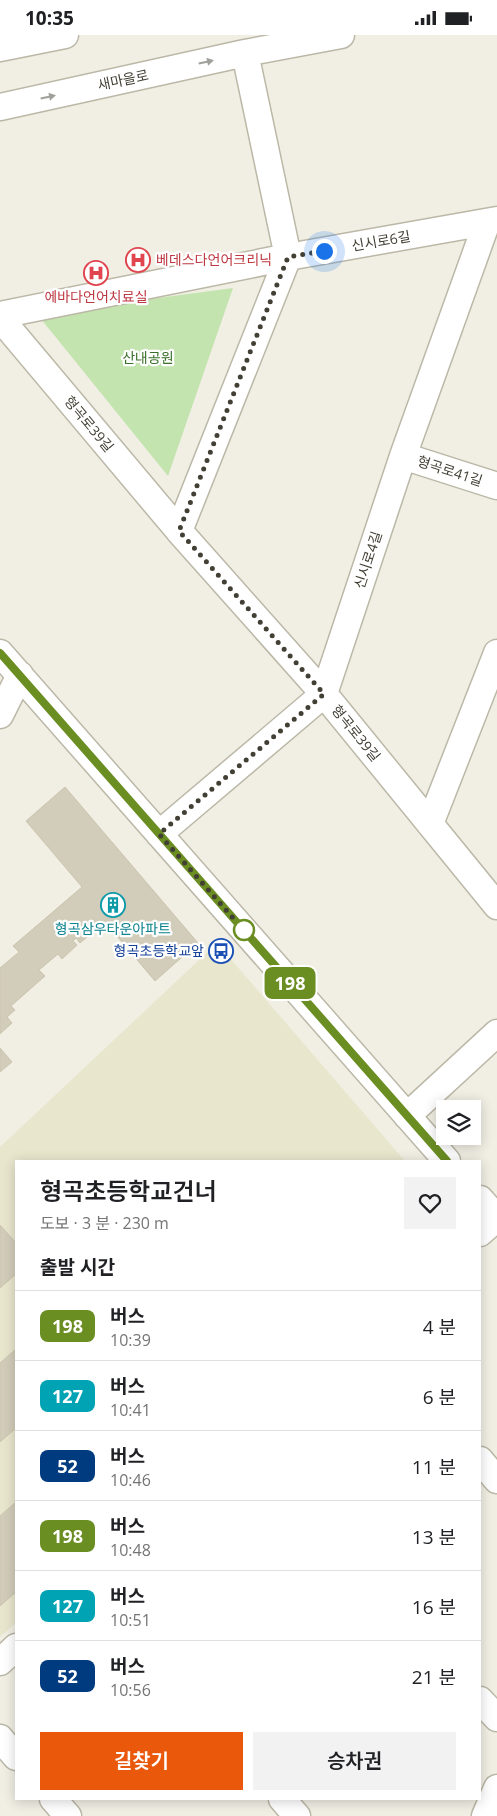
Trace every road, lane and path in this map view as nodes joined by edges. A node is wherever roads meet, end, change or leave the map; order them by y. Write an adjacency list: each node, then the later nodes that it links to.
1 (65, 35): 3 (street)
2 (341, 35): 4 (street, 새마을로)
3 (0, 48)
4 (245, 53): 5 (street, 새마을로, one-way to 4); 7 (street)
5 (0, 107)
6 (492, 221): 7 (street, 신시로6길); 9 (street, 신시로4길)
7 (288, 257): 8 (street, 신시로6길); 11 (street)
8 (0, 317): 11 (street, 형곡로39길)
9 (402, 456): 10 (street, 형곡로41길); 15 (street, 신시로4길)
10 (497, 487)
11 (179, 531): 15 (street, 형곡로39길)
12 (0, 653): 14 (street)
13 (497, 653): 17 (street)
14 (20, 675): 16 (street); 18 (street)
15 (324, 694): 17 (street, 형곡로39길); 18 (street)
16 (0, 715)
17 (430, 824): 19 (street, 형곡로39길)
18 (159, 834): 21 (street)
19 (497, 906)
20 (497, 1033): 21 (street)
21 (407, 1116): 22 (street)
22 (446, 1160)
23 (481, 1200): 24 (street)
24 (497, 1218): 25 (street)
25 (481, 1232)
26 (481, 1461): 27 (street)
27 (497, 1479)
28 (15, 1648): 29 (street)
29 (0, 1661)
30 (481, 1701): 31 (street)
31 (497, 1718)
32 (0, 1738): 33 (street)
33 (15, 1756)
34 (497, 1788): 39 (street)
35 (54, 1800): 37 (street)
36 (283, 1800): 38 (street)
37 (68, 1816)
38 (297, 1816)
39 (485, 1816)

